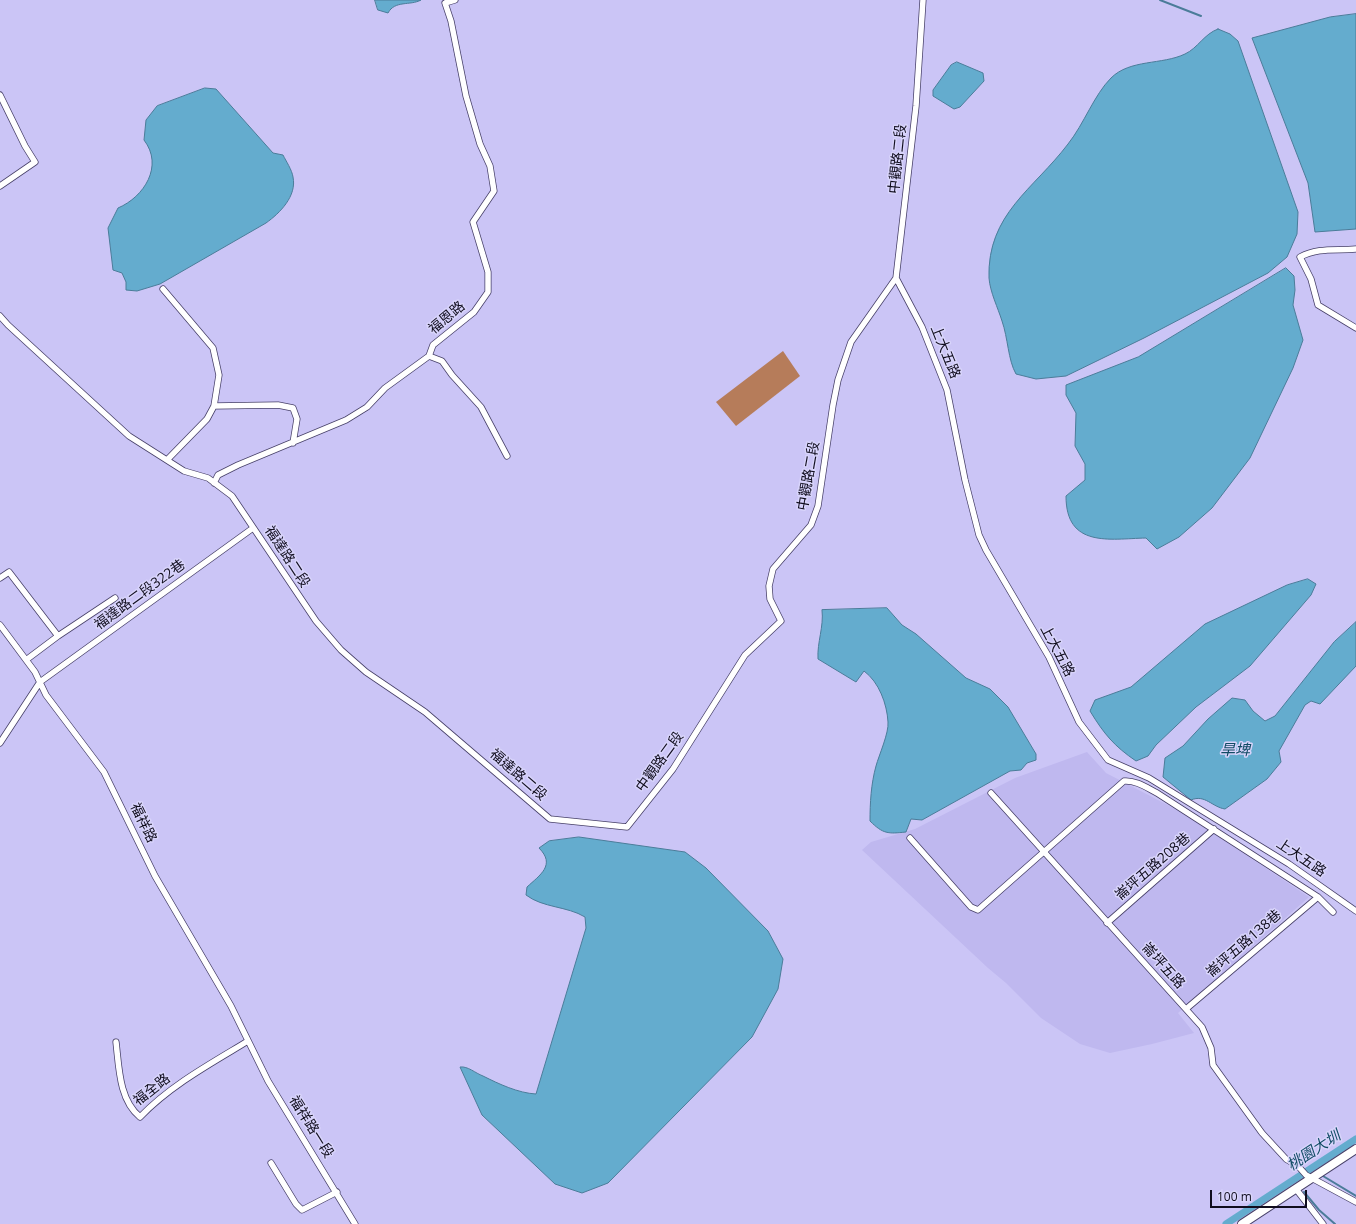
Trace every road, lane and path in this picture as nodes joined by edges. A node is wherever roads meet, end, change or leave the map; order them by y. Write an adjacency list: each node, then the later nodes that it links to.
1 (455, 0): 10 (street, 福恩路)
2 (923, 0): 6 (street, 中觀路二段)
3 (0, 95): 4 (street)
4 (0, 186)
5 (1356, 250): 9 (street)
6 (896, 278): 24 (street, 上大五路); 27 (street, 中觀路二段)
7 (163, 289): 11 (street)
8 (0, 316): 14 (street, 福達路二段)
9 (1356, 328)
10 (429, 356): 12 (street, 福恩路); 13 (street)
11 (214, 406): 12 (street); 14 (street)
12 (293, 443): 15 (street, 福恩路)
13 (507, 456)
14 (167, 460): 15 (street, 福達路二段)
15 (214, 483): 16 (street, 福達路二段)
16 (253, 528): 22 (street, 福達路二段322巷); 27 (street, 福達路二段)
17 (0, 578): 20 (street)
18 (115, 598): 20 (street)
19 (0, 625): 21 (street, 福祥路)
20 (58, 636): 21 (street)
21 (26, 660): 22 (street, 福祥路)
22 (40, 682): 23 (street); 36 (street, 福祥路)
23 (0, 743)
24 (1132, 771): 25 (street); 32 (street, 上大五路)
25 (1136, 782): 28 (street); 30 (street)
26 (992, 793): 30 (street, 崙坪五路)
27 (550, 819)
28 (1214, 829): 31 (street); 34 (street, 崙坪五路208巷)
29 (910, 838): 30 (street)
30 (1042, 851): 34 (street, 崙坪五路)
31 (1318, 897): 33 (street); 35 (street, 崙坪五路138巷)
32 (1356, 911)
33 (1333, 912)
34 (1107, 923): 35 (street, 崙坪五路)
35 (1186, 1010): 40 (street, 崙坪五路)
36 (248, 1041): 37 (street, 福全路); 42 (street, 福祥路一段)
37 (116, 1042)
38 (1356, 1149): 40 (street)
39 (271, 1164): 42 (street)
40 (1309, 1176): 41 (street); 43 (street, 崙坪五路)
41 (1296, 1189): 45 (street); 46 (street)
42 (337, 1192): 44 (street, 福祥路一段)
43 (1356, 1202)
44 (356, 1224)
45 (1242, 1224)
46 (1323, 1224)

